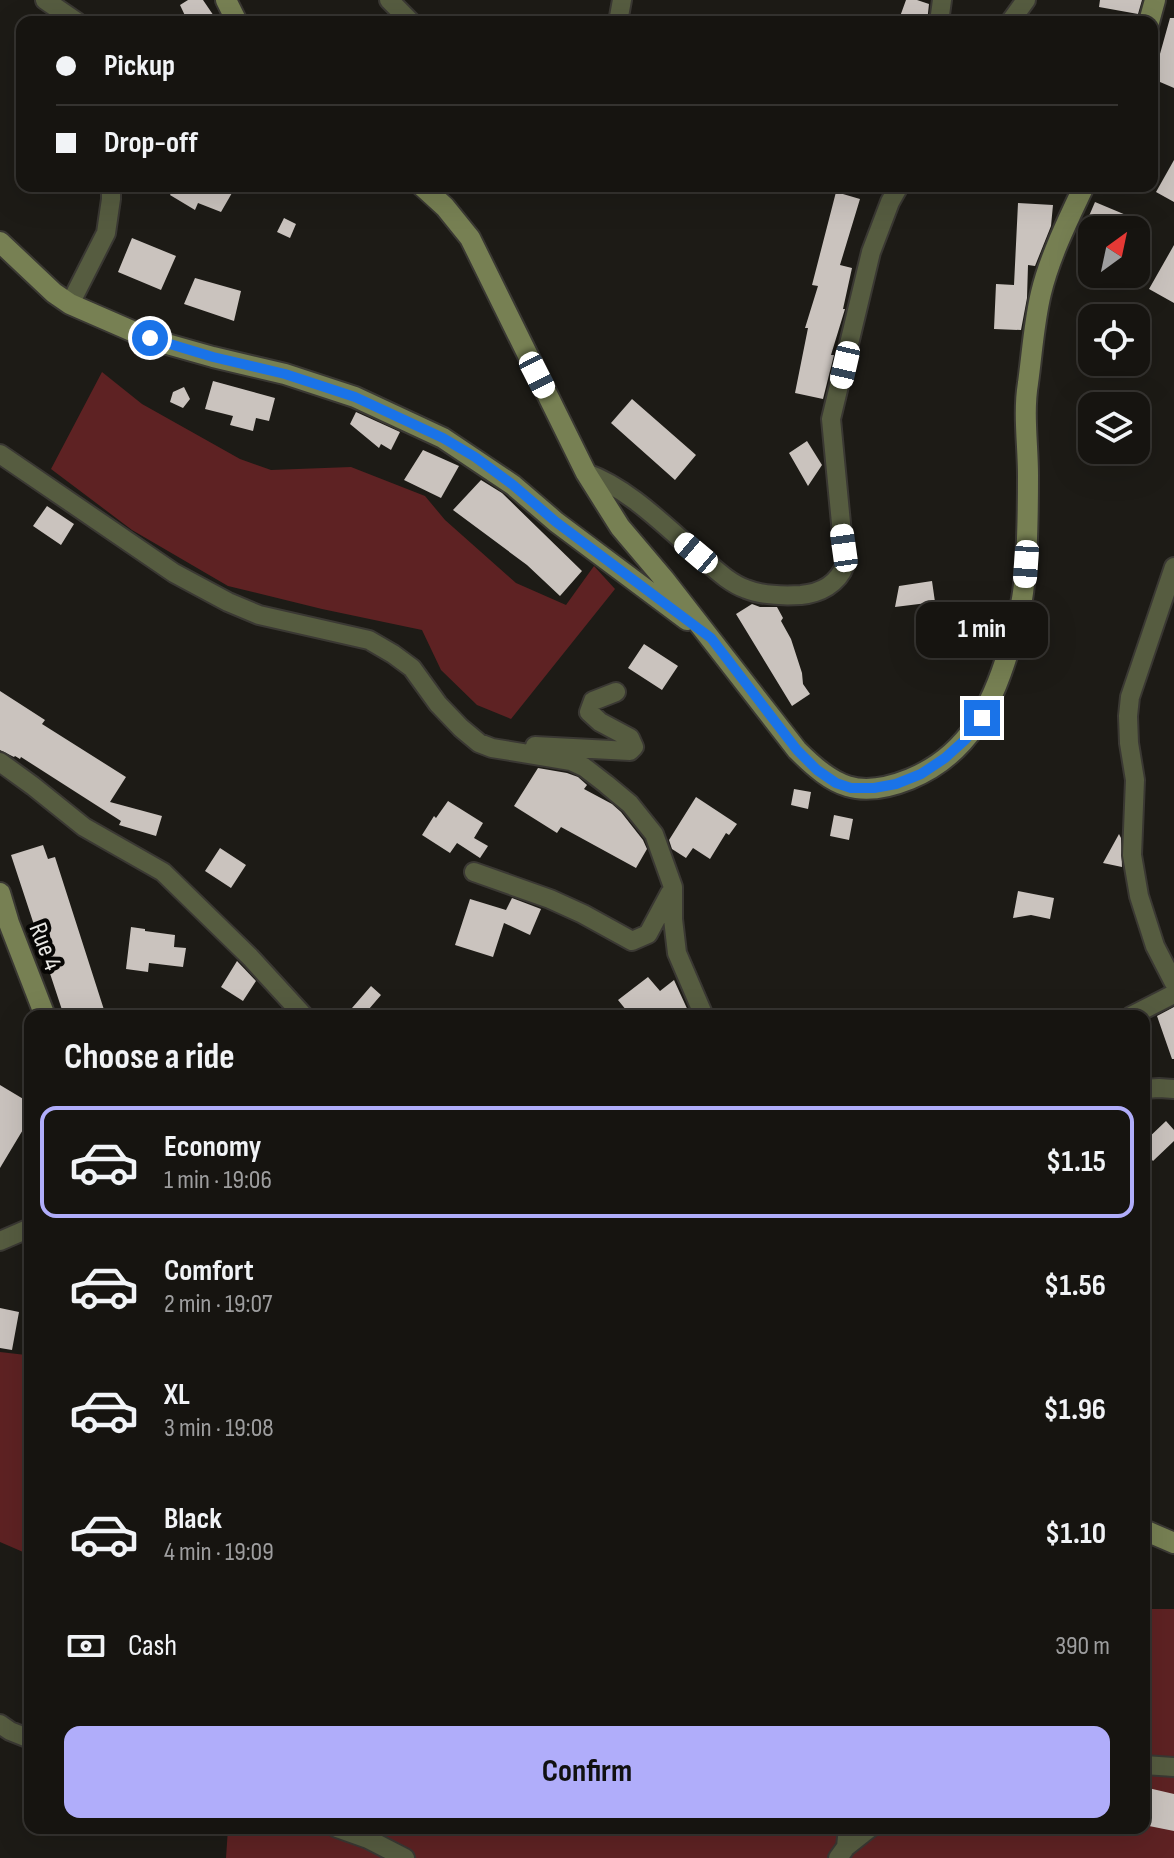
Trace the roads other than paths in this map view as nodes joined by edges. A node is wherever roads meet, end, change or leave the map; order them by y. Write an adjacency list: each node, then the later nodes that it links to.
1 (45, 0): 3 (street)
2 (389, 0): 4 (street)
3 (68, 16)
4 (405, 16)
5 (111, 192): 10 (street)
6 (429, 192): 12 (street)
7 (896, 192): 12 (street)
8 (1081, 192): 14 (street)
9 (0, 242): 10 (street)
10 (70, 304): 14 (street)
11 (0, 454): 16 (street)
12 (586, 473): 14 (street)
13 (1174, 567): 21 (street)
14 (711, 638)
15 (616, 692): 16 (street)
16 (492, 748): 19 (street)
17 (0, 762): 24 (street)
18 (474, 872): 19 (street)
19 (673, 887): 25 (street)
20 (1, 898): 23 (street, Rue 4)
21 (1174, 983)
22 (1174, 994): 26 (street)
23 (43, 1010)
24 (299, 1010)
25 (701, 1010)
26 (1143, 1010)
27 (1150, 1089): 28 (street)
28 (1174, 1089)
29 (24, 1231): 30 (street)
30 (0, 1241)
31 (1150, 1533): 32 (street)
32 (1174, 1543)
33 (3, 1729): 34 (street)
34 (24, 1737)
35 (1150, 1765): 36 (street)
36 (1174, 1767)
37 (354, 1834): 38 (street)
38 (405, 1858)

